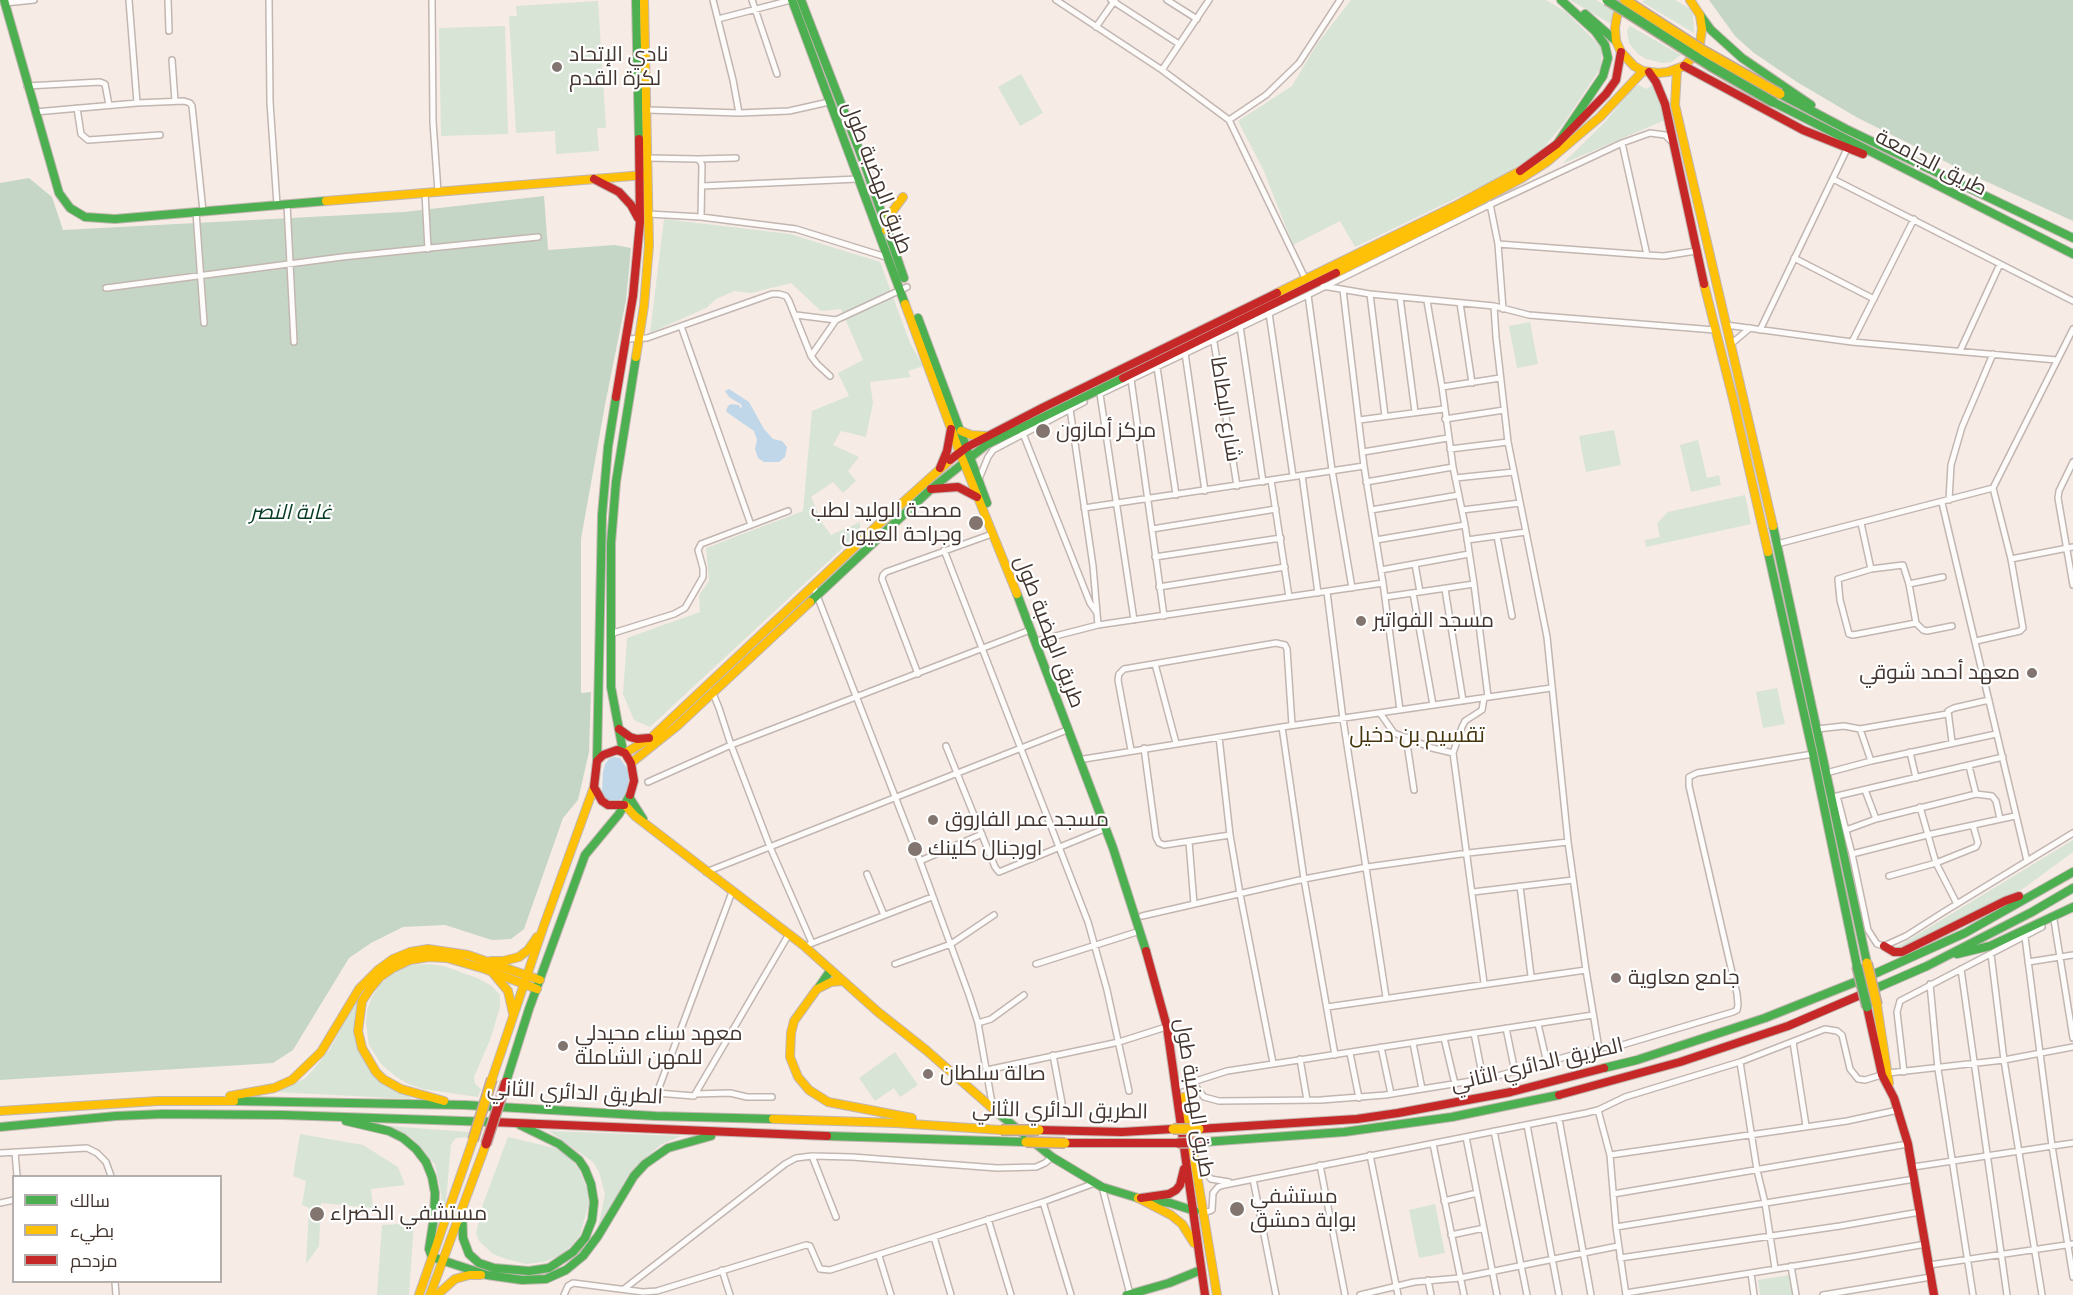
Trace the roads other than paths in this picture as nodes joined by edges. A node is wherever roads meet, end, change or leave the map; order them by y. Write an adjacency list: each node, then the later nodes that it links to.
1 (34, 0): 19 (street)
2 (129, 0): 41 (street)
3 (168, 0): 27 (street)
4 (269, 0): 66 (street)
5 (432, 0): 62 (street)
6 (636, 0): 57 (main road)
7 (644, 0): 44 (main road)
8 (712, 0): 24 (street)
9 (752, 0): 22 (street)
10 (791, 0): 22 (street); 40 (main road, طريق الهضبة طول)
11 (801, 0): 38 (main road, طريق الهضبة طول)
12 (1056, 0): 26 (street)
13 (1167, 0): 25 (street)
14 (1209, 0): 25 (street)
15 (1340, 0): 47 (street)
16 (1561, 0): 28 (main road); 51 (main road)
17 (1607, 0): 37 (main road, bridge)
18 (1626, 0): 28 (main road); 37 (main road, bridge)
19 (5, 1): 36 (main road)
20 (1113, 1): 26 (street); 29 (street)
21 (1692, 1): 23 (main road)
22 (756, 10): 24 (street); 35 (street)
23 (1700, 15): 32 (main road); 48 (main road)
24 (718, 19): 46 (street)
25 (1197, 19): 29 (street)
26 (1096, 27): 33 (street)
27 (169, 31)
28 (1616, 41): 30 (main road)
29 (1179, 44): 33 (street)
30 (1621, 52): 34 (main road); 51 (main road)
31 (172, 60): 39 (street)
32 (1680, 67): 34 (main road); 53 (main road); 107 (main road)
33 (1162, 70): 47 (street)
34 (1646, 71): 52 (main road); 64 (main road)
35 (777, 74)
36 (27, 86): 42 (street); 45 (main road)
37 (1776, 98): 48 (main road, طريق الجامعة); 53 (main road, طريق الجامعة)
38 (840, 100): 40 (street); 74 (main road, طريق الهضبة طول)
39 (175, 101): 41 (street); 69 (street)
40 (829, 102): 46 (street); 59 (main road, طريق الهضبة طول)
41 (137, 103): 42 (street)
42 (109, 105): 43 (street)
43 (77, 108): 45 (street); 49 (street)
44 (648, 110): 46 (street); 54 (main road)
45 (34, 112): 69 (main road)
46 (739, 113)
47 (1229, 120): 89 (street)
48 (1846, 129): 76 (main road, طريق الجامعة)
49 (160, 135)
50 (1623, 143): 52 (street); 67 (street); 83 (street)
51 (1557, 144): 68 (main road)
52 (1674, 144): 81 (main road)
53 (1849, 146): 60 (street); 82 (main road, طريق الجامعة)
54 (648, 158): 56 (street); 57 (main road)
55 (736, 158): 56 (street)
56 (699, 159): 61 (street)
57 (644, 175): 58 (main road); 70 (main road); 73 (main road)
58 (594, 179): 62 (main road); 73 (main road)
59 (858, 179): 61 (street); 84 (main road, طريق الهضبة طول)
60 (1833, 179): 72 (street); 85 (street)
61 (702, 186): 71 (street)
62 (438, 192): 63 (main road)
63 (425, 193): 66 (main road); 80 (street)
64 (1493, 194): 67 (street); 68 (main road)
65 (903, 197): 74 (main road)
66 (282, 205): 69 (main road); 86 (street)
67 (1489, 205): 79 (street); 90 (street)
68 (1459, 208): 89 (main road); 90 (main road)
69 (199, 211): 88 (street)
70 (650, 214): 71 (street); 116 (main road)
71 (701, 217): 84 (street)
72 (1914, 219): 87 (street); 97 (street)
73 (640, 222): 115 (main road)
74 (886, 231): 92 (main road, طريق الهضبة طول)
75 (2073, 231): 76 (street)
76 (2063, 233): 78 (main road, طريق الجامعة)
77 (538, 237): 80 (street)
78 (2073, 238)
79 (1498, 244): 83 (street); 102 (street)
80 (428, 249): 86 (street)
81 (1696, 251): 83 (street); 112 (main road)
82 (2073, 254)
83 (1647, 255)
84 (888, 258): 92 (main road, طريق الهضبة طول)
85 (1794, 258): 97 (street); 113 (street)
86 (290, 264): 88 (street); 117 (street)
87 (2000, 264): 99 (street); 120 (street)
88 (201, 276): 91 (street); 106 (street)
89 (1305, 278): 141 (main road)
90 (1321, 284): 93 (street); 95 (street); 114 (main road)
91 (106, 288)
92 (904, 288): 105 (street); 139 (main road, طريق الهضبة طول)
93 (1343, 290): 94 (street); 138 (street)
94 (1370, 294): 96 (street); 136 (street)
95 (1308, 295): 103 (street); 153 (street)
96 (1400, 297): 98 (street); 135 (street)
97 (1874, 299): 118 (street)
98 (1427, 301): 100 (street); 130 (street)
99 (2073, 301)
100 (1460, 303): 101 (street); 129 (street)
101 (1494, 306): 102 (street); 127 (street)
102 (1503, 309): 112 (street)
103 (1269, 313): 109 (street); 156 (street)
104 (796, 315): 105 (street); 108 (street); 123 (street)
105 (836, 320): 123 (street)
106 (204, 322)
107 (1726, 325): 110 (street); 119 (main road)
108 (681, 326): 116 (street); 180 (street)
109 (1240, 326): 114 (street); 160 (street)
110 (1750, 328): 113 (street); 119 (street)
111 (2073, 329): 124 (street)
112 (1714, 330): 265 (main road)
113 (1760, 330): 118 (street)
114 (1213, 336): 121 (street); 140 (main road); 162 (street, شارع البطاطا)
115 (627, 339): 116 (street); 144 (main road)
116 (639, 340): 145 (main road)
117 (294, 342)
118 (1852, 342): 120 (street)
119 (1730, 345): 192 (main road)
120 (1960, 351): 122 (street)
121 (1185, 353): 125 (street); 165 (street)
122 (1993, 354): 124 (street); 170 (street)
123 (811, 356): 126 (street)
124 (2057, 360): 163 (street)
125 (1158, 367): 128 (street); 166 (street)
126 (830, 376)
127 (1500, 378): 129 (street); 134 (street)
128 (1131, 379): 131 (street); 169 (street)
129 (1472, 383): 130 (street)
130 (1442, 387): 133 (street)
131 (1100, 394): 132 (street); 172 (street)
132 (1070, 409): 140 (street); 174 (street)
133 (1444, 409): 135 (street); 137 (street)
134 (1504, 410): 137 (street); 143 (street)
135 (1415, 412): 136 (street)
136 (1384, 416): 138 (street)
137 (1445, 419): 142 (street)
138 (1359, 420): 147 (street)
139 (956, 430): 141 (main road); 148 (main road, طريق الهضبة طول); 152 (main road)
140 (1021, 430): 148 (main road); 158 (street); 203 (street)
141 (987, 436): 148 (main road)
142 (1448, 438): 146 (street); 147 (street)
143 (1508, 442): 146 (street); 154 (street)
144 (608, 447): 145 (main road); 190 (main road)
145 (621, 449): 191 (main road)
146 (1450, 449): 151 (street)
147 (1363, 452): 150 (street)
148 (965, 454): 152 (main road); 158 (main road, طريق الهضبة طول); 164 (main road); 168 (main road, طريق الهضبة طول)
149 (2073, 462): 193 (street)
150 (1364, 466): 153 (street); 161 (street)
151 (1453, 467): 157 (street); 161 (street)
152 (940, 468): 182 (main road)
153 (1332, 470): 155 (street); 210 (street)
154 (1514, 472): 157 (street); 173 (street)
155 (1302, 475): 156 (street); 214 (street)
156 (1293, 476): 159 (street)
157 (1455, 478): 167 (street)
158 (979, 480): 227 (main road, طريق الهضبة طول)
159 (1271, 480): 160 (street); 175 (street)
160 (1263, 482): 162 (street)
161 (1366, 482): 176 (street)
162 (1237, 486): 165 (street)
163 (1993, 488): 170 (street); 197 (street)
164 (931, 489): 168 (main road); 182 (main road)
165 (1205, 491): 166 (street)
166 (1176, 495): 169 (street)
167 (1459, 495): 176 (street); 177 (street)
168 (977, 496): 185 (main road, طريق الهضبة طول)
169 (1148, 499): 172 (street); 183 (street)
170 (1949, 500): 171 (street)
171 (1942, 502): 179 (street); 228 (street)
172 (1116, 503): 174 (street); 221 (street)
173 (1520, 503): 177 (street); 184 (street)
174 (1084, 508): 202 (street)
175 (1276, 509): 183 (street); 187 (street)
176 (1371, 510): 188 (street)
177 (1461, 510): 181 (street)
178 (788, 511): 180 (street)
179 (1861, 523): 192 (street); 200 (street)
180 (751, 525): 226 (street)
181 (1465, 525): 188 (street); 189 (street)
182 (882, 527): 211 (main road)
183 (1152, 529): 196 (street)
184 (1526, 532): 186 (street); 234 (street)
185 (992, 534): 194 (street); 225 (main road, طريق الهضبة طول)
186 (1497, 536): 189 (street); 220 (street)
187 (1281, 538): 196 (street); 199 (street)
188 (1376, 540): 201 (street)
189 (1467, 540): 195 (street)
190 (600, 542): 191 (main road); 229 (main road)
191 (610, 543): 226 (main road)
192 (1777, 544): 248 (main road)
193 (2070, 548): 197 (street); 208 (street)
194 (944, 550): 231 (street); 233 (street)
195 (1469, 554): 198 (street); 206 (street)
196 (1155, 557): 209 (street)
197 (2011, 559): 228 (street)
198 (1415, 564): 201 (street); 215 (street)
199 (1285, 567): 209 (street); 216 (street)
200 (1871, 569): 207 (street); 222 (street)
201 (1381, 570): 205 (street)
202 (1094, 573): 203 (street); 218 (street)
203 (1079, 576): 218 (street)
204 (1943, 577): 207 (street)
205 (1383, 583): 210 (street); 217 (street)
206 (1474, 584): 212 (street); 237 (street)
207 (1909, 584): 222 (street)
208 (2073, 585)
209 (1159, 586): 219 (street)
210 (1352, 588): 213 (street)
211 (815, 589): 235 (main road); 236 (street)
212 (1446, 589): 215 (street); 239 (street)
213 (1327, 592): 214 (street); 244 (street)
214 (1318, 593): 216 (street)
215 (1417, 593): 217 (street); 240 (street)
216 (1289, 597): 219 (street)
217 (1385, 597): 241 (street)
218 (1097, 613): 223 (street)
219 (1164, 616): 221 (street)
220 (1512, 616)
221 (1134, 620): 223 (street)
222 (1916, 623): 224 (street)
223 (1098, 625): 227 (street)
224 (1952, 626)
225 (1030, 630): 231 (street); 250 (main road, طريق الهضبة طول)
226 (610, 634): 230 (main road)
227 (1040, 640): 267 (main road, طريق الهضبة طول)
228 (1976, 641): 238 (street)
229 (598, 648): 230 (main road); 268 (main road)
230 (610, 649): 247 (main road)
231 (982, 649): 233 (street); 259 (street)
232 (1155, 664): 245 (street); 256 (street); 261 (street)
233 (918, 675): 236 (street)
234 (1551, 688): 237 (street); 295 (street)
235 (710, 690): 254 (main road); 257 (street); 270 (main road)
236 (857, 698): 257 (street); 280 (street)
237 (1486, 698): 239 (street); 264 (street)
238 (1989, 700): 243 (street); 251 (street)
239 (1463, 701): 240 (street)
240 (1433, 705): 241 (street)
241 (1400, 710): 242 (street)
242 (1380, 713): 244 (street); 253 (street)
243 (1947, 714): 249 (street); 255 (street)
244 (1343, 719): 245 (street); 303 (street)
245 (1292, 725): 246 (street)
246 (1282, 727): 252 (street); 310 (street)
247 (619, 729): 254 (main road); 262 (main road)
248 (1817, 729): 249 (street); 273 (main road)
249 (1860, 729): 269 (street)
250 (1067, 730): 259 (street); 288 (main road, طريق الهضبة طول)
251 (1996, 734): 255 (street); 266 (street)
252 (1219, 737): 256 (street); 292 (street)
253 (1406, 737): 264 (street); 277 (street)
254 (651, 738): 262 (main road)
255 (1952, 742): 263 (street)
256 (1176, 743): 260 (street)
257 (731, 745): 275 (street); 296 (street)
258 (946, 746): 272 (street)
259 (1020, 748): 272 (street); 297 (street)
260 (1144, 748): 261 (street); 294 (street)
261 (1131, 750): 267 (street)
262 (624, 752): 268 (main road); 270 (main road)
263 (1910, 752): 269 (street); 274 (street)
264 (1453, 753): 298 (street)
265 (1813, 754): 273 (main road); 371 (street)
266 (2003, 757): 271 (street); 284 (street)
267 (1084, 759): 324 (main road, طريق الهضبة طول)
268 (597, 761): 276 (main road)
269 (1870, 761): 273 (street)
270 (631, 763): 282 (main road)
271 (1969, 766): 274 (street); 279 (street)
272 (958, 774): 280 (street); 291 (street)
273 (1821, 774): 281 (main road)
274 (1916, 778): 278 (street)
275 (648, 782)
276 (594, 787): 282 (main road); 304 (main road)
277 (1414, 790)
278 (1865, 790): 281 (street); 285 (street)
279 (1976, 794): 283 (street); 286 (street)
280 (896, 797): 296 (street); 300 (street)
281 (1830, 798): 289 (street); 386 (main road, bridge)
282 (626, 802): 305 (main road); 309 (main road)
283 (1920, 807): 285 (street); 293 (street)
284 (2015, 816): 286 (street); 301 (street)
285 (1876, 819): 289 (street)
286 (2000, 819): 287 (street)
287 (1972, 825): 293 (street); 302 (street)
288 (1104, 829): 297 (street); 327 (main road, طريق الهضبة طول)
289 (1846, 830): 299 (street)
290 (2073, 833): 301 (street)
291 (982, 834): 297 (street); 300 (street)
292 (1230, 835): 294 (street); 317 (street)
293 (1927, 835): 299 (street); 302 (street)
294 (1189, 842): 319 (street)
295 (1568, 842): 298 (street); 311 (street)
296 (770, 847): 305 (street); 330 (street)
297 (1059, 848): 332 (street)
298 (1468, 853): 303 (street); 316 (street)
299 (1852, 854): 333 (street)
300 (920, 861): 318 (street)
301 (2027, 861): 320 (street)
302 (1936, 863): 308 (street); 320 (street)
303 (1366, 867): 310 (street); 355 (street)
304 (563, 872): 309 (main road); 326 (main road)
305 (706, 872): 315 (main road)
306 (2073, 872): 313 (main road, الطريق الدائري الثاني)
307 (867, 874): 322 (street)
308 (1889, 876)
309 (577, 877): 352 (main road)
310 (1304, 879): 317 (street); 356 (street)
311 (1574, 880): 312 (street); 343 (street)
312 (1520, 886): 316 (street); 347 (street)
313 (2048, 886): 333 (main road); 410 (main road, الطريق الدائري الثاني, bridge)
314 (2073, 888): 336 (main road, الطريق الدائري الثاني)
315 (732, 892): 328 (main road); 392 (street)
316 (1473, 892): 349 (street)
317 (1240, 894): 319 (street); 380 (street)
318 (932, 897): 322 (street); 331 (street)
319 (1194, 904): 324 (street)
320 (1957, 904): 333 (street)
321 (2073, 908): 325 (street); 336 (main road)
322 (884, 915): 330 (street)
323 (994, 915): 331 (street)
324 (1142, 916): 389 (main road, طريق الهضبة طول)
325 (2054, 920): 329 (street); 337 (street)
326 (543, 928): 338 (main road); 346 (main road)
327 (1140, 931): 332 (street); 361 (main road, طريق الهضبة طول)
328 (789, 934): 330 (main road); 392 (street)
329 (2025, 937): 334 (street); 339 (street)
330 (807, 944): 345 (main road)
331 (951, 944): 340 (street); 359 (street)
332 (1095, 945): 341 (street); 366 (street)
333 (1884, 946)
334 (1991, 954): 342 (street); 377 (street)
335 (2073, 955): 337 (street)
336 (1947, 956): 412 (main road, الطريق الدائري الثاني, bridge)
337 (2060, 957): 339 (street); 365 (street)
338 (488, 961): 346 (main road); 397 (main road)
339 (2028, 962): 373 (street)
340 (895, 964)
341 (1036, 964)
342 (1961, 969): 350 (street); 379 (street)
343 (1586, 970): 347 (street); 357 (street)
344 (491, 971): 351 (main road); 358 (main road); 399 (main road)
345 (830, 971): 348 (main road); 353 (main road)
346 (528, 975): 351 (main road); 352 (main road)
347 (1531, 976): 349 (street)
348 (841, 981): 353 (main road); 400 (main road)
349 (1484, 983): 355 (street)
350 (1930, 984): 382 (street); 385 (street)
351 (525, 985): 352 (main road); 358 (main road)
352 (539, 985): 445 (main road, bridge)
353 (818, 989): 410 (main road)
354 (1024, 995): 359 (street)
355 (1386, 997): 356 (street)
356 (1327, 1007): 375 (street)
357 (1593, 1015): 360 (street); 371 (street)
358 (513, 1016): 463 (main road, bridge)
359 (978, 1023): 383 (street)
360 (1538, 1024): 362 (street); 381 (street)
361 (1167, 1026): 366 (street); 389 (main road, طريق الهضبة طول)
362 (1506, 1029): 363 (street); 384 (street)
363 (1474, 1033): 364 (street); 387 (street)
364 (1444, 1038): 368 (street); 388 (street)
365 (2073, 1038)
366 (1119, 1042): 374 (street); 391 (street)
367 (1793, 1042): 378 (street); 386 (street); 408 (street)
368 (1413, 1043): 369 (street); 390 (street)
369 (1381, 1047): 372 (street); 393 (street)
370 (2073, 1047): 373 (street)
371 (1599, 1049): 381 (street)
372 (1350, 1053): 375 (street); 395 (street)
373 (2040, 1053): 377 (street); 418 (street)
374 (1053, 1055): 383 (street); 398 (street)
375 (1335, 1055): 376 (street)
376 (1300, 1059): 380 (street); 396 (street)
377 (2004, 1060): 379 (street); 419 (street)
378 (1740, 1062): 401 (street); 413 (street)
379 (1975, 1062): 382 (street); 425 (street)
380 (1273, 1063): 389 (street)
381 (1547, 1063): 384 (street)
382 (1938, 1069): 385 (street); 428 (street)
383 (987, 1070): 400 (street)
384 (1515, 1072): 387 (street)
385 (1904, 1072): 386 (street)
386 (1885, 1074): 402 (main road)
387 (1484, 1079): 388 (street)
388 (1455, 1084): 390 (street)
389 (1184, 1085): 396 (street); 427 (main road, طريق الهضبة طول)
390 (1422, 1089): 393 (street)
391 (1129, 1091)
392 (695, 1094): 394 (street)
393 (1391, 1094): 395 (street)
394 (772, 1097)
395 (1359, 1098): 396 (street)
396 (1307, 1100)
397 (205, 1101): 399 (main road, الطريق الدائري الثاني); 403 (main road, الطريق الدائري الثاني)
398 (1062, 1103)
399 (465, 1105): 410 (main road, الطريق الدائري الثاني)
400 (993, 1109): 426 (main road)
401 (1598, 1110): 405 (street); 424 (street)
402 (1898, 1110): 408 (street); 417 (main road)
403 (0, 1111)
404 (325, 1116): 406 (main road, الطريق الدائري الثاني); 409 (main road, الطريق الدائري الثاني); 463 (main road)
405 (1559, 1119): 407 (street); 460 (street)
406 (514, 1122): 412 (main road, الطريق الدائري الثاني); 445 (main road)
407 (1527, 1125): 411 (street); 465 (street)
408 (1806, 1126): 413 (street)
409 (0, 1127)
410 (947, 1127)
411 (1494, 1131): 414 (street); 468 (street)
412 (723, 1133): 476 (main road)
413 (1753, 1135): 424 (street); 431 (street)
414 (1466, 1137): 416 (street); 438 (street)
415 (2073, 1143): 418 (street)
416 (1433, 1144): 423 (street); 442 (street)
417 (1908, 1144): 430 (main road); 431 (street)
418 (2052, 1146): 419 (street); 456 (street)
419 (2017, 1151): 425 (street); 458 (street)
420 (15, 1152): 421 (street); 432 (street); 433 (street)
421 (0, 1153)
422 (813, 1155): 426 (street); 448 (street); 482 (street)
423 (1370, 1155): 429 (street); 481 (street)
424 (1610, 1155): 439 (street)
425 (1987, 1156): 428 (street); 462 (street)
426 (1052, 1157): 437 (main road)
427 (1191, 1161): 436 (street); 440 (main road); 444 (main road, طريق الهضبة طول); 447 (main road, طريق الهضبة طول)
428 (1953, 1161): 430 (street); 467 (street)
429 (1320, 1165): 434 (street); 497 (street)
430 (1913, 1167): 435 (main road)
431 (1757, 1170): 439 (street); 443 (street)
432 (17, 1175)
433 (111, 1175)
434 (1253, 1179): 436 (street); 496 (street)
435 (1915, 1179): 443 (street); 446 (main road)
436 (1237, 1182): 447 (street)
437 (1098, 1185): 440 (main road); 441 (street); 493 (street)
438 (1477, 1193): 442 (street); 451 (street)
439 (1613, 1194): 450 (street)
440 (1138, 1198): 444 (main road); 459 (main road)
441 (1043, 1202): 449 (street); 492 (street)
442 (1444, 1202): 452 (street)
443 (1765, 1203): 450 (street); 454 (street)
444 (1193, 1210): 447 (main road); 459 (main road, طريق الهضبة طول)
445 (462, 1211): 466 (main road)
446 (1921, 1212): 454 (street); 455 (main road)
447 (1204, 1213): 495 (main road, طريق الهضبة طول)
448 (836, 1217)
449 (988, 1219): 453 (street); 491 (street)
450 (1616, 1227): 457 (street)
451 (1484, 1228): 452 (street); 474 (street)
452 (1451, 1235): 479 (street)
453 (933, 1237): 461 (street); 490 (street)
454 (1770, 1237): 464 (street); 471 (street)
455 (1926, 1244): 469 (main road); 470 (street)
456 (2071, 1245): 458 (street); 478 (street)
457 (1618, 1246): 460 (street); 464 (street)
458 (2035, 1251): 462 (street); 512 (street)
459 (1198, 1252): 473 (main road, طريق الهضبة طول)
460 (1583, 1253): 465 (street); 505 (street)
461 (879, 1256): 472 (street); 489 (street)
462 (2000, 1256): 467 (street); 511 (street)
463 (432, 1257): 466 (main road); 484 (main road)
464 (1620, 1258): 483 (street)
465 (1552, 1259): 468 (street); 504 (street)
466 (443, 1260): 476 (main road); 485 (main road)
467 (1968, 1261): 469 (street); 510 (street)
468 (1521, 1265): 474 (street); 503 (street)
469 (1929, 1265): 477 (main road)
470 (1791, 1266): 471 (street); 507 (street)
471 (1775, 1268): 475 (street)
472 (722, 1270): 482 (street); 488 (street)
473 (1201, 1270): 493 (main road); 494 (main road, طريق الهضبة طول)
474 (1492, 1271): 479 (street); 502 (street)
475 (1751, 1274): 483 (street); 506 (street)
476 (487, 1275): 486 (main road)
477 (1931, 1277): 508 (street); 509 (main road)
478 (2073, 1277)
479 (1460, 1278): 480 (street); 501 (street)
480 (1428, 1280): 481 (street); 500 (street)
481 (1395, 1286): 498 (street); 499 (street)
482 (624, 1289): 487 (street)
483 (1626, 1294)
484 (419, 1295)
485 (430, 1295)
486 (437, 1295)
487 (564, 1295)
488 (730, 1295)
489 (891, 1295)
490 (951, 1295)
491 (1011, 1295)
492 (1071, 1295)
493 (1128, 1295)
494 (1205, 1295)
495 (1217, 1295)
496 (1276, 1295)
497 (1345, 1295)
498 (1360, 1295)
499 (1398, 1295)
500 (1431, 1295)
501 (1464, 1295)
502 (1497, 1295)
503 (1527, 1295)
504 (1559, 1295)
505 (1591, 1295)
506 (1754, 1295)
507 (1796, 1295)
508 (1823, 1295)
509 (1934, 1295)
510 (1973, 1295)
511 (2007, 1295)
512 (2042, 1295)

